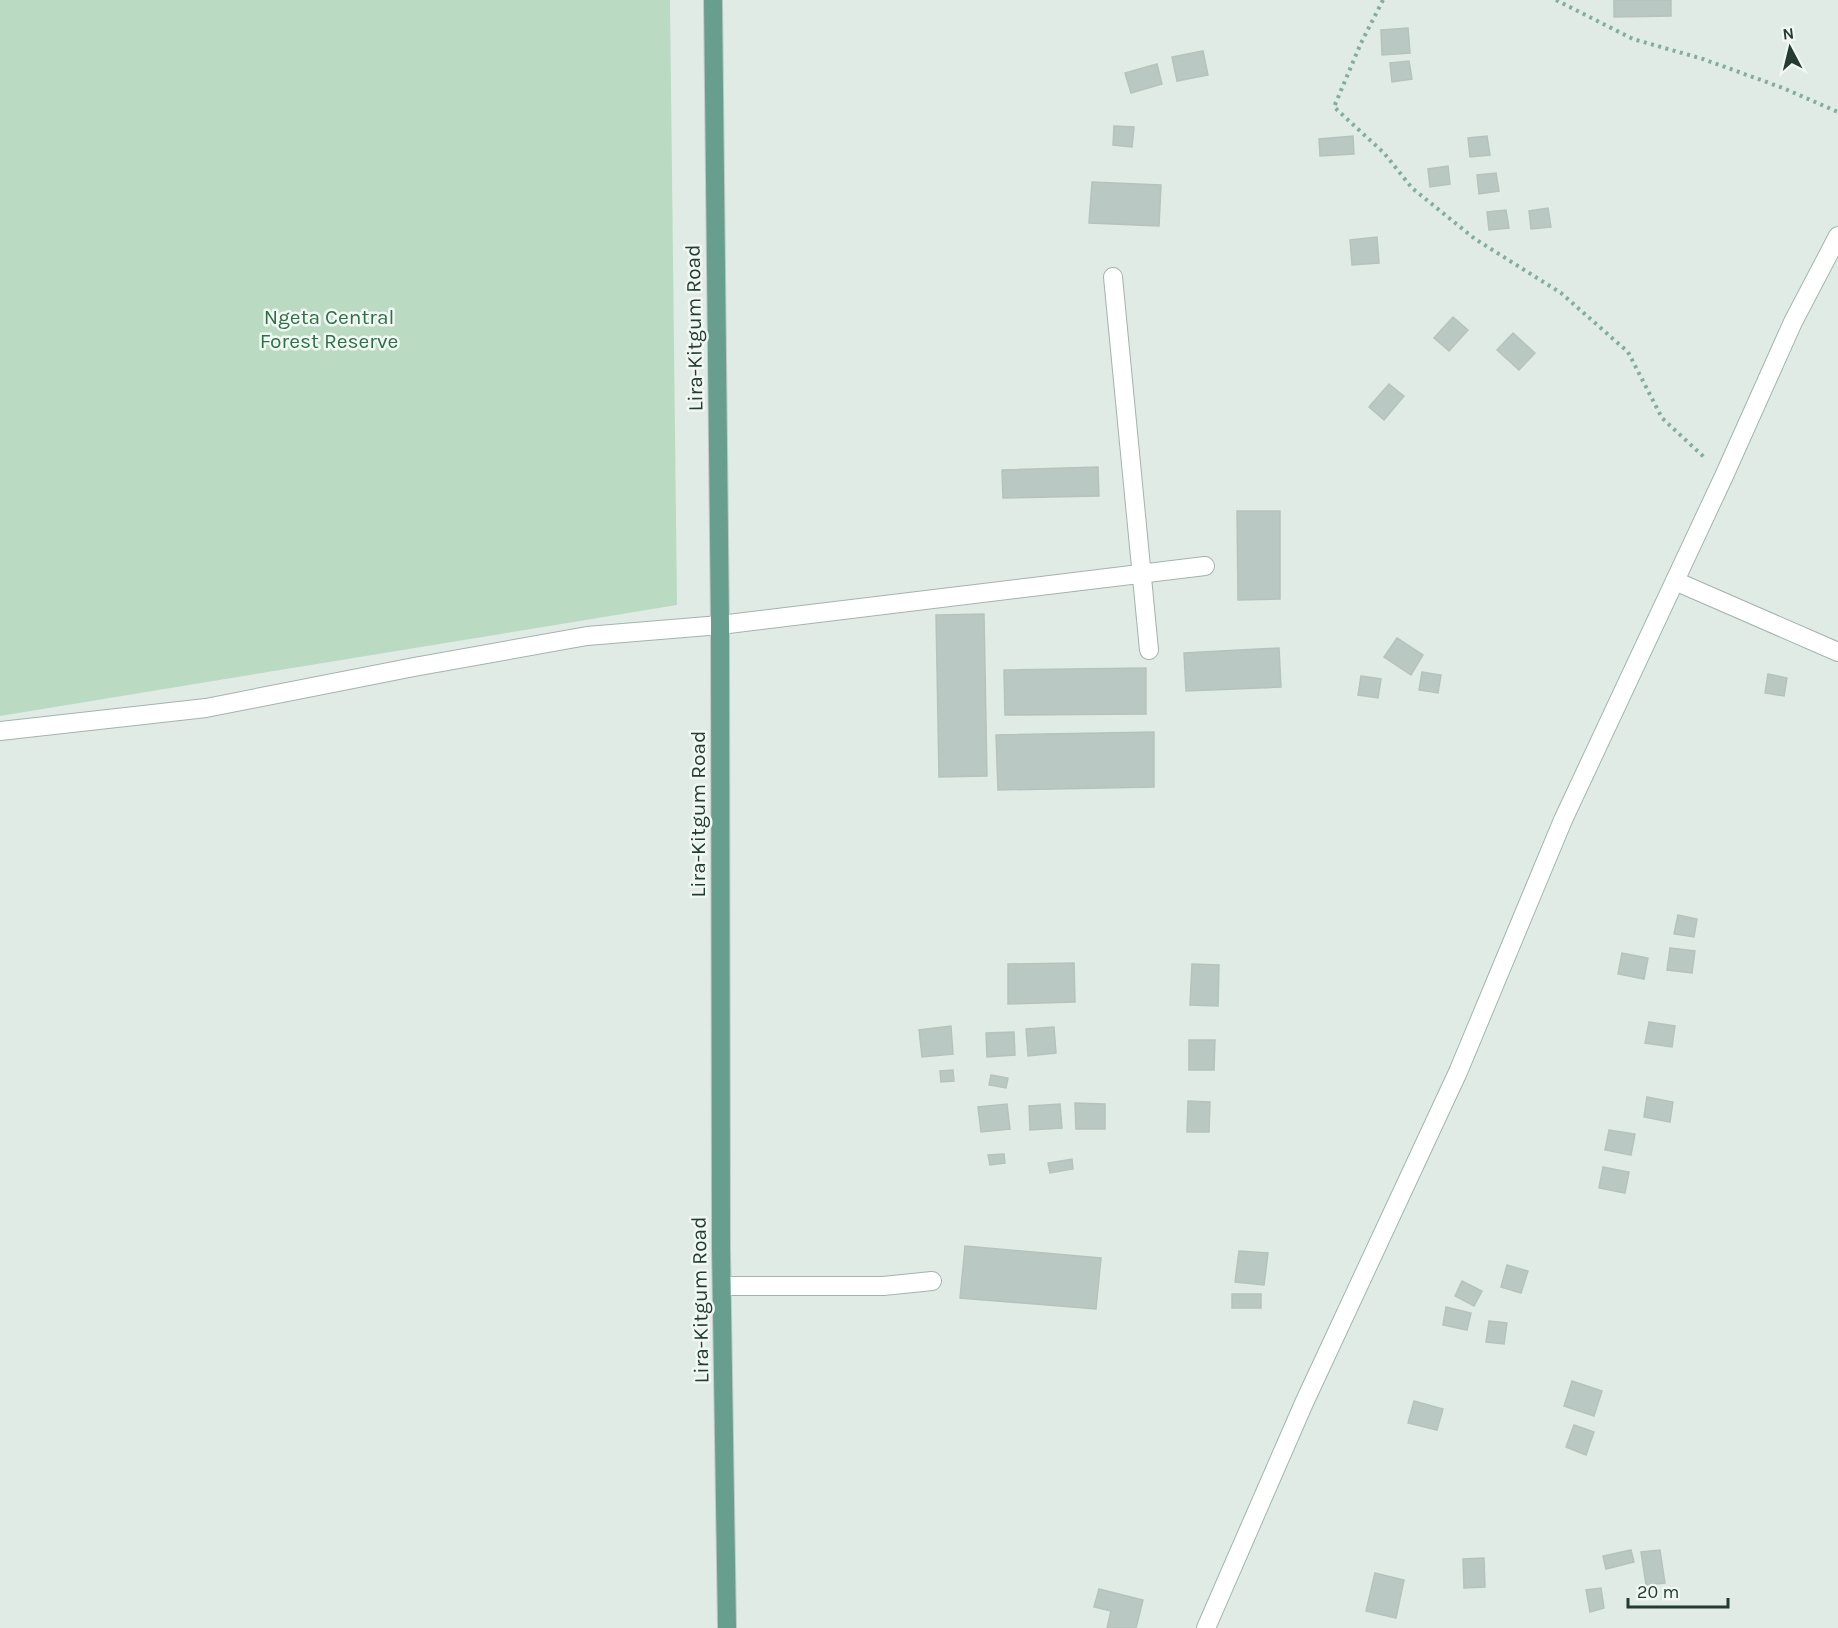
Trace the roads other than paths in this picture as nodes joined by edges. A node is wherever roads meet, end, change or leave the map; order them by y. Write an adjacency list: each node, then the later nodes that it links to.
1 (713, 0): 7 (main road, Lira-Kitgum Road)
2 (1838, 236): 6 (main road)
3 (1113, 276): 5 (main road)
4 (1205, 566): 5 (main road)
5 (1142, 573): 7 (main road); 8 (main road)
6 (1675, 581): 9 (main road); 14 (main road)
7 (720, 625): 10 (main road); 12 (main road, Lira-Kitgum Road)
8 (1149, 650)
9 (1838, 652)
10 (0, 731)
11 (932, 1281): 12 (main road)
12 (722, 1286): 13 (main road, Lira-Kitgum Road)
13 (727, 1628)
14 (1206, 1628)

